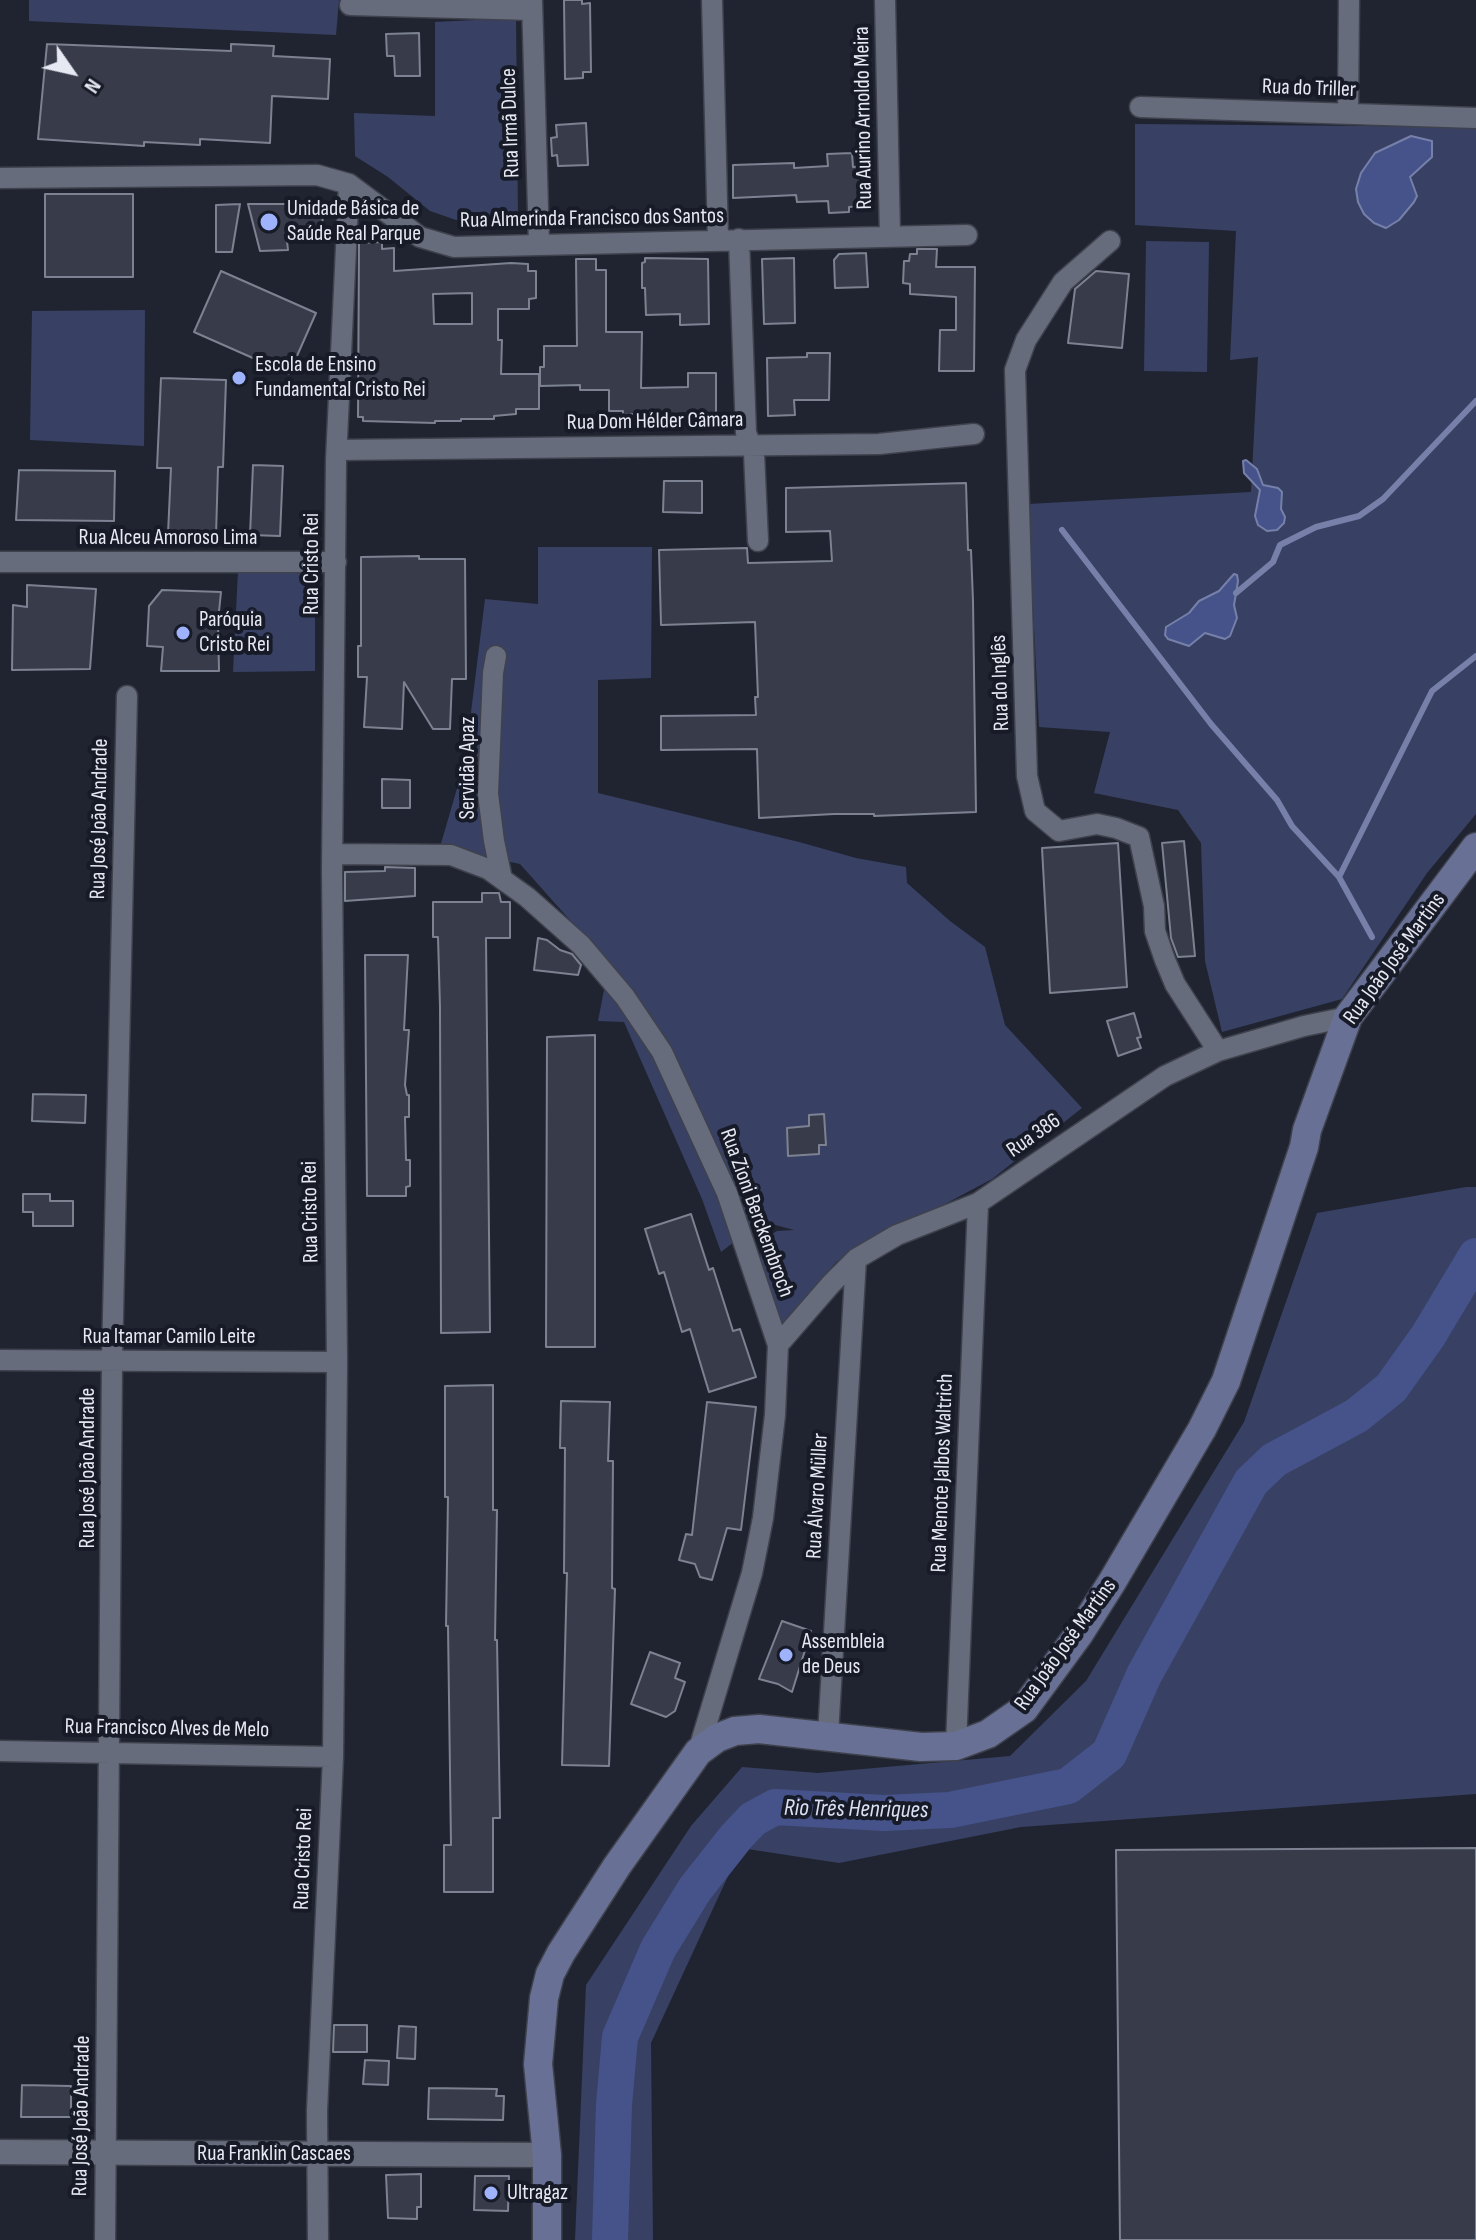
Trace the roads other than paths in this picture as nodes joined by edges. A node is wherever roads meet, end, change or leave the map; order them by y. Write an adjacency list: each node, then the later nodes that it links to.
1 (712, 0): 13 (street)
2 (885, 0): 12 (street, Rua Aurino Arnoldo Meira)
3 (1349, 0): 7 (street)
4 (350, 5): 5 (street)
5 (532, 5): 15 (street, Rua Irmã Dulce)
6 (1140, 107): 7 (street, Rua do Triller)
7 (1348, 114): 8 (street, Rua do Triller)
8 (1476, 118)
9 (0, 178): 10 (street, Rua Almerinda Francisco dos Santos)
10 (349, 184): 15 (street, Rua Almerinda Francisco dos Santos); 18 (street, Rua Cristo Rei)
11 (967, 235): 12 (street, Rua Almerinda Francisco dos Santos)
12 (890, 236): 13 (street, Rua Almerinda Francisco dos Santos)
13 (729, 239): 15 (street, Rua Almerinda Francisco dos Santos); 17 (street)
14 (1110, 241): 28 (street, Rua do Inglês)
15 (539, 244)
16 (974, 434): 17 (street, Rua Dom Hélder Câmara)
17 (750, 445): 18 (street, Rua Dom Hélder Câmara); 19 (street)
18 (337, 450): 21 (street, Rua Cristo Rei)
19 (758, 541)
20 (0, 562): 21 (street, Rua Alceu Amoroso Lima)
21 (336, 562): 25 (street, Rua Cristo Rei)
22 (496, 656): 26 (street, Servidão Apaz)
23 (127, 696): 33 (street, Rua José João Andrade)
24 (1476, 847): 27 (main road, Rua João José Martins)
25 (333, 854): 26 (street, Rua Zioni Berckembroch); 34 (street, Rua Cristo Rei)
26 (502, 879): 31 (street, Rua Zioni Berckembroch)
27 (1348, 1017): 28 (street, Rua 386); 36 (main road, Rua João José Martins)
28 (1218, 1051): 29 (street, Rua 386)
29 (978, 1203): 30 (street, Rua 386); 36 (street, Rua Menote Jalbos Waltrich)
30 (856, 1259): 31 (street, Rua 386); 35 (street, Rua Álvaro Müller)
31 (778, 1345): 39 (street, Rua Zioni Berckembroch)
32 (0, 1360): 33 (street, Rua Itamar Camilo Leite)
33 (112, 1360): 34 (street, Rua Itamar Camilo Leite); 38 (street, Rua José João Andrade)
34 (337, 1362): 40 (street, Rua Cristo Rei)
35 (828, 1735): 36 (main road, Rua João José Martins); 39 (main road, Rua João José Martins)
36 (956, 1746)
37 (0, 1751): 38 (street, Rua Francisco Alves de Melo)
38 (111, 1751): 40 (street, Rua Francisco Alves de Melo); 42 (street, Rua José João Andrade)
39 (698, 1752): 44 (main road, Rua João José Martins)
40 (333, 1757): 43 (street, Rua Cristo Rei)
41 (0, 2152): 42 (street, Rua Franklin Cascaes)
42 (104, 2153): 43 (street, Rua Franklin Cascaes); 45 (street, Rua José João Andrade)
43 (317, 2154): 44 (street, Rua Franklin Cascaes); 46 (street, Rua Cristo Rei)
44 (547, 2155): 47 (main road, Rua João José Martins)
45 (105, 2240)
46 (318, 2240)
47 (547, 2240)

